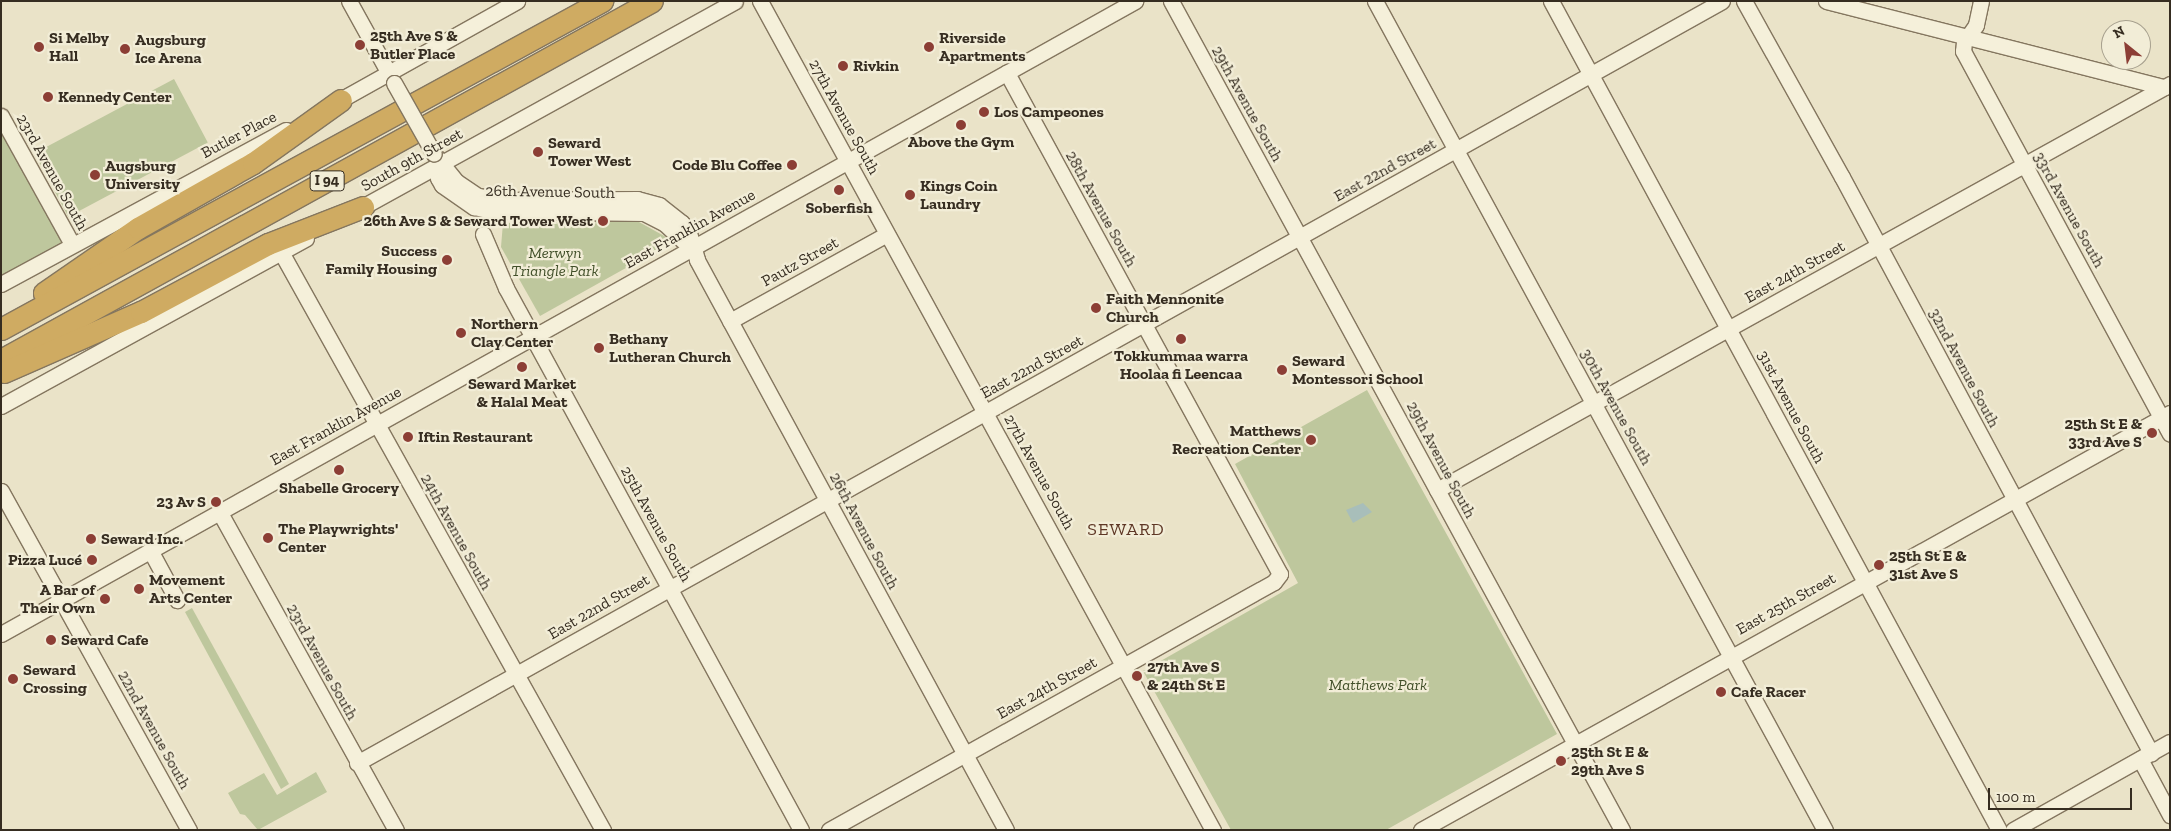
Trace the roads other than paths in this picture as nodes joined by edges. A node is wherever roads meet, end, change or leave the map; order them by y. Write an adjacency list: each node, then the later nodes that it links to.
1 (349, 1): 18 (street)
2 (516, 1): 18 (street, Butler Place)
3 (602, 1): 37 (highway, I 94)
4 (652, 1): 40 (highway, I 94)
5 (735, 1): 23 (street, South 9th Street)
6 (760, 1): 24 (street, 27th Avenue South)
7 (1135, 1): 16 (street, East Franklin Avenue)
8 (1171, 1): 29 (street, 29th Avenue South)
9 (1375, 1): 22 (street, 30th Avenue South)
10 (1551, 1): 17 (street, 31st Avenue South)
11 (1722, 1): 17 (street, East 22nd Street)
12 (1744, 1): 31 (street, 32nd Avenue South)
13 (1826, 1): 15 (street)
14 (1982, 1): 15 (street, 33rd Avenue South)
15 (1969, 36): 19 (street); 25 (street, 33rd Avenue South)
16 (1007, 72): 24 (street, East Franklin Avenue); 36 (street, 28th Avenue South)
17 (1591, 75): 22 (street, East 22nd Street); 38 (street, 31st Avenue South)
18 (391, 77): 20 (street, Butler Place); 23 (street, bridge)
19 (2167, 85): 25 (street, East 24th Street)
20 (341, 100): 30 (street, Butler Place); 37 (highway)
21 (1, 116): 30 (street, 23rd Avenue South)
22 (1456, 151): 29 (street, East 22nd Street); 42 (street, 30th Avenue South)
23 (437, 159): 26 (street, South 9th Street); 32 (street, 26th Avenue South)
24 (848, 160): 28 (street, 27th Avenue South); 32 (street, East Franklin Avenue)
25 (2024, 165): 31 (street, East 24th Street); 45 (street, 33rd Avenue South)
26 (363, 207): 33 (street, South 9th Street); 41 (highway)
27 (483, 234): 39 (street, 25th Avenue South)
28 (887, 234): 35 (street, Pautz Street); 44 (street, 27th Avenue South)
29 (1302, 236): 36 (street, East 22nd Street); 49 (street, 29th Avenue South)
30 (72, 244): 34 (street, Butler Place)
31 (1879, 246): 38 (street, East 24th Street); 50 (street, 32nd Avenue South)
32 (691, 248): 35 (street, 26th Avenue South); 39 (street, East Franklin Avenue)
33 (281, 252): 43 (street, South 9th Street); 46 (street, 24th Avenue South)
34 (1, 284)
35 (730, 321): 51 (street, 26th Avenue South)
36 (1144, 324): 44 (street, East 22nd Street); 54 (street, 28th Avenue South)
37 (5, 327)
38 (1728, 329): 42 (street, East 24th Street); 55 (street, 31st Avenue South)
39 (532, 337): 46 (street, East Franklin Avenue); 56 (street, 25th Avenue South)
40 (1, 360)
41 (1, 373)
42 (1595, 402): 49 (street, East 24th Street); 60 (street, 30th Avenue South)
43 (1, 406)
44 (986, 412): 51 (street, East 22nd Street); 61 (street, 27th Avenue South)
45 (2165, 415): 47 (street, 33rd Avenue South); 50 (street, East 25th Street)
46 (376, 424): 52 (street, East Franklin Avenue); 62 (street, 24th Avenue South)
47 (2170, 434)
48 (1, 490): 57 (street, 22nd Avenue South)
49 (1437, 490): 64 (street, 29th Avenue South)
50 (2013, 499): 55 (street, East 25th Street); 66 (street, 32nd Avenue South)
51 (827, 500): 56 (street, East 22nd Street); 65 (street, 26th Avenue South)
52 (219, 511): 53 (street, East Franklin Avenue); 67 (street, 23rd Avenue South)
53 (150, 550): 57 (street, East Franklin Avenue); 58 (street)
54 (1280, 574): 61 (street, East 24th Street)
55 (1865, 580): 60 (street, East 25th Street); 79 (street, 31st Avenue South)
56 (670, 587): 62 (street, East 22nd Street); 72 (street, 25th Avenue South)
57 (62, 599): 59 (street, East Franklin Avenue); 69 (street, 22nd Avenue South)
58 (177, 600)
59 (1, 634)
60 (1731, 656): 64 (street, East 25th Street); 78 (street, 30th Avenue South)
61 (1123, 666): 65 (street, East 24th Street); 75 (street, 27th Avenue South)
62 (516, 674): 67 (street, East 22nd Street); 71 (street, 24th Avenue South)
63 (2170, 742): 66 (street)
64 (1575, 744): 76 (street, East 25th Street); 77 (street, 29th Avenue South)
65 (965, 754): 73 (street, East 24th Street); 74 (street, 26th Avenue South)
66 (2145, 756): 68 (street, 32nd Avenue South); 80 (street)
67 (357, 763): 70 (street, 23rd Avenue South)
68 (2170, 815)
69 (189, 830)
70 (396, 830)
71 (603, 830)
72 (802, 830)
73 (829, 830)
74 (1006, 830)
75 (1213, 830)
76 (1421, 830)
77 (1622, 830)
78 (1825, 830)
79 (1999, 830)
80 (2013, 830)

